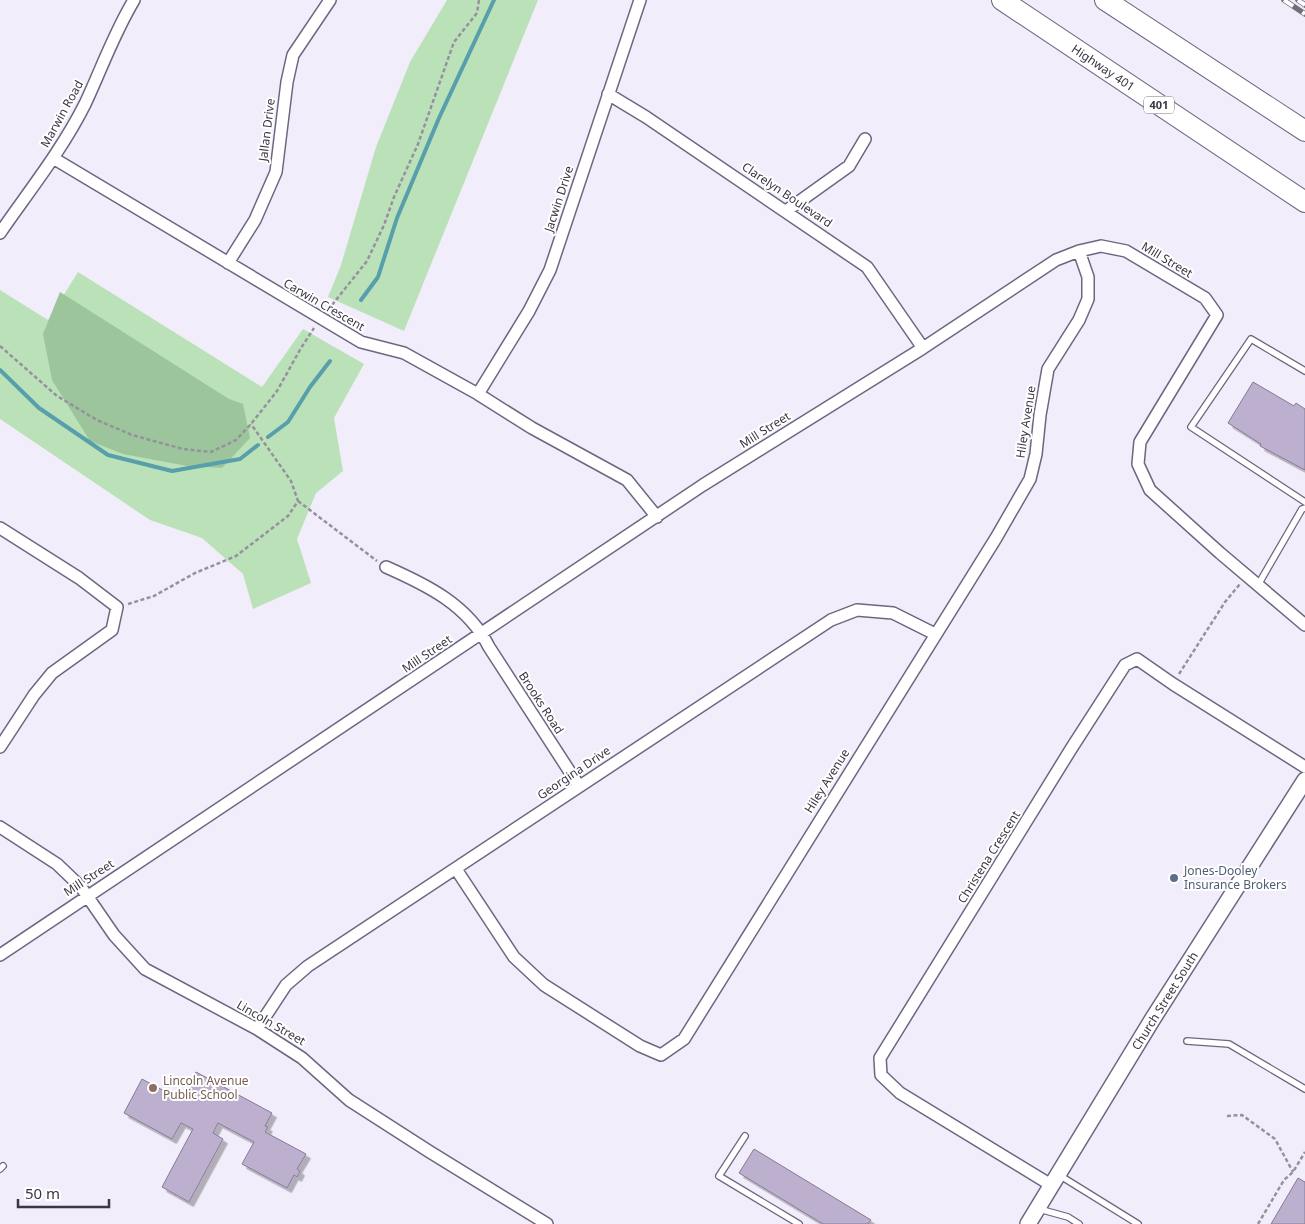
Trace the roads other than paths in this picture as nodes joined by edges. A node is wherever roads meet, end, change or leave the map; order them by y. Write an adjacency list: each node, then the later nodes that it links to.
1 (134, 0): 10 (street, Marwin Road)
2 (330, 0): 15 (street, Jallan Drive)
3 (640, 0): 7 (street, Jacwin Drive)
4 (991, 0): 6 (highway, Highway 401)
5 (1105, 0): 8 (highway)
6 (1008, 4): 11 (highway, Highway 401 / 401)
7 (608, 94): 12 (street, Clarelyn Boulevard); 18 (street, Jacwin Drive)
8 (1305, 131)
9 (865, 139): 12 (street)
10 (53, 158): 13 (street, Marwin Road); 15 (street, Carwin Crescent)
11 (1305, 202)
12 (786, 211): 16 (street, Clarelyn Boulevard)
13 (0, 233)
14 (1079, 251): 16 (street, Mill Street); 24 (street, Mill Street); 27 (street, Hiley Avenue)
15 (228, 264): 18 (street, Carwin Crescent)
16 (923, 348): 21 (street, Mill Street)
17 (1305, 371): 19 (lane)
18 (478, 394): 21 (street, Carwin Crescent)
19 (1305, 502)
20 (1305, 508): 24 (lane)
21 (657, 517): 26 (street, Mill Street)
22 (0, 528): 28 (street)
23 (386, 567): 26 (street, Brooks Road)
24 (1258, 585): 25 (street, Mill Street)
25 (1305, 625)
26 (482, 634): 31 (street, Brooks Road); 34 (street, Mill Street)
27 (935, 634): 31 (street, Georgina Drive); 33 (street, Hiley Avenue)
28 (0, 747)
29 (1305, 767): 40 (street, Christena Crescent)
30 (1305, 780): 40 (main road, Church Street South)
31 (579, 786): 33 (street, Georgina Drive)
32 (0, 827): 34 (street, Lincoln Street)
33 (456, 870): 36 (street, Georgina Drive)
34 (87, 896): 35 (street, Mill Street); 36 (street, Lincoln Street)
35 (0, 955)
36 (257, 1029): 42 (street, Lincoln Street)
37 (1187, 1041): 38 (lane)
38 (1305, 1089)
39 (745, 1136): 43 (lane)
40 (1054, 1179): 41 (main road, Church Street South); 46 (lane)
41 (1037, 1209): 44 (main road, Church Street South); 45 (lane)
42 (547, 1224)
43 (798, 1224)
44 (1028, 1224)
45 (1079, 1224)
46 (1138, 1224)

